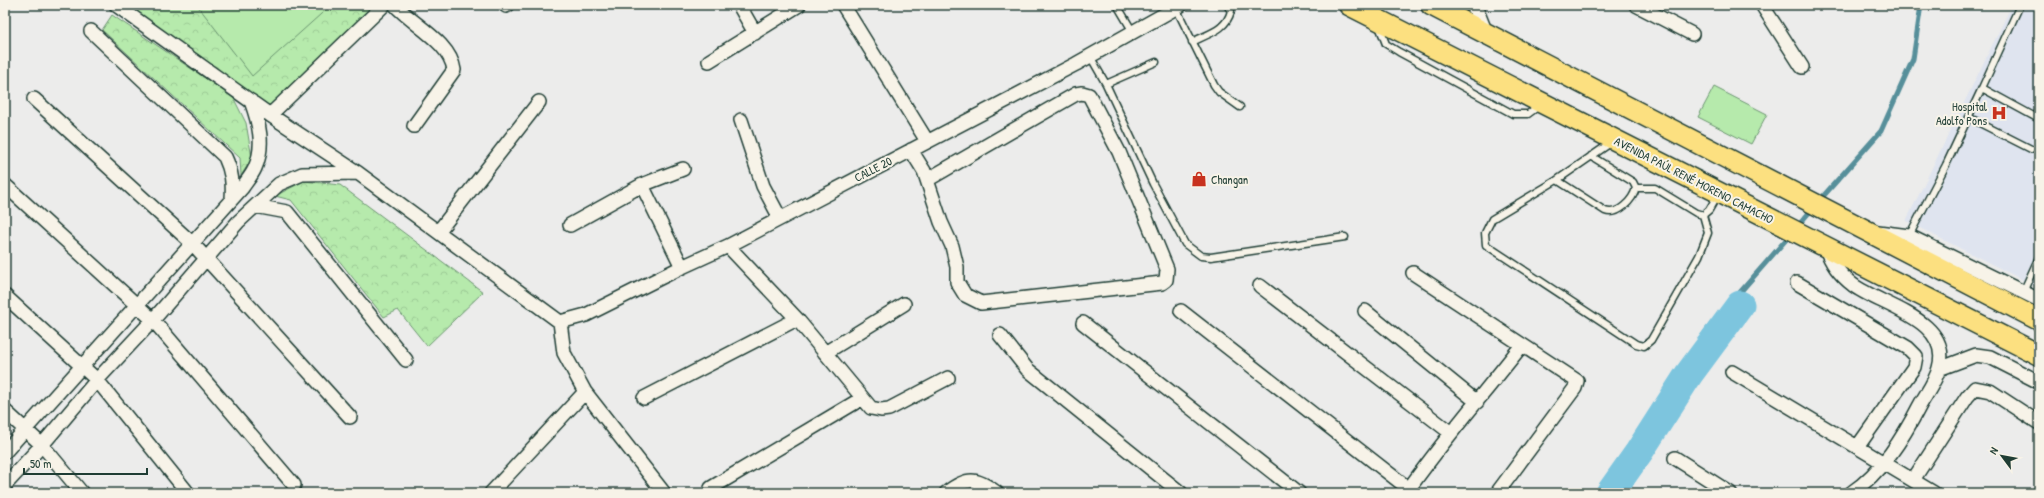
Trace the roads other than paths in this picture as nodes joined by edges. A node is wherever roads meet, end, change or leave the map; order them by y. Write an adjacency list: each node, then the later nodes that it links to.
1 (116, 5): 29 (street)
2 (384, 5): 32 (street)
3 (394, 5): 36 (street)
4 (738, 5): 18 (street)
5 (800, 5): 18 (street)
6 (843, 5): 38 (street)
7 (1117, 5): 17 (lane)
8 (1227, 5): 21 (lane)
9 (1349, 5): 37 (main road, AVENIDA PAÚL RENÉ MORENO CAMACHO)
10 (1432, 5): 19 (main road)
11 (1472, 5): 19 (street)
12 (1636, 5): 20 (street)
13 (1762, 5): 25 (street)
14 (2020, 5): 27 (lane)
15 (1178, 6): 17 (street, CALLE 20); 21 (lane)
16 (91, 31): 50 (street)
17 (1133, 32): 22 (street, CALLE 20)
18 (755, 33): 23 (street)
19 (1486, 33): 55 (main road)
20 (1692, 34)
21 (1192, 42): 31 (lane)
22 (1090, 56): 26 (lane); 38 (street, CALLE 20)
23 (709, 61)
24 (1156, 62): 26 (lane)
25 (1802, 67)
26 (1106, 84): 58 (lane)
27 (1982, 88): 33 (lane); 34 (lane)
28 (34, 99): 59 (street)
29 (251, 101): 32 (street); 50 (street)
30 (539, 102): 56 (street)
31 (1240, 107)
32 (270, 115): 43 (street)
33 (1968, 117): 39 (lane); 57 (lane)
34 (2039, 119)
35 (741, 120): 53 (street)
36 (414, 126)
37 (1615, 140): 41 (lane); 49 (main road, AVENIDA PAÚL RENÉ MORENO CAMACHO)
38 (927, 141): 40 (street, CALLE 20)
39 (2031, 149)
40 (911, 150): 44 (street); 53 (street, CALLE 20)
41 (1590, 156): 45 (lane); 48 (lane)
42 (683, 170): 47 (street)
43 (358, 173): 51 (street); 56 (street)
44 (927, 180): 44 (street)
45 (1557, 180): 48 (lane); 52 (lane)
46 (5, 184): 72 (street)
47 (642, 185): 54 (street); 64 (street)
48 (1636, 188): 52 (lane)
49 (1719, 193): 52 (lane); 61 (main road, AVENIDA PAÚL RENÉ MORENO CAMACHO)
50 (232, 199): 59 (street)
51 (255, 206): 63 (street); 84 (street)
52 (1703, 215)
53 (780, 218): 60 (street, CALLE 20)
54 (570, 225)
55 (1867, 230): 57 (street); 77 (main road)
56 (438, 232): 78 (street)
57 (1909, 236): 68 (street)
58 (1344, 237)
59 (193, 244): 63 (street); 72 (street)
60 (728, 246): 64 (street, CALLE 20); 75 (street)
61 (1824, 246): 83 (main road, AVENIDA PAÚL RENÉ MORENO CAMACHO); 86 (street)
62 (2039, 257): 68 (lane)
63 (206, 258): 76 (street); 96 (street)
64 (682, 267): 78 (street, CALLE 20)
65 (1413, 273): 81 (street)
66 (1797, 283): 101 (street)
67 (1260, 286): 99 (street)
68 (2023, 292): 70 (street)
69 (5, 296): 85 (street)
70 (2039, 300)
71 (904, 304): 82 (street)
72 (136, 305): 76 (street); 85 (street)
73 (1181, 311): 109 (street)
74 (1365, 311): 94 (street)
75 (797, 319): 82 (street); 92 (street)
76 (153, 320): 89 (street); 107 (street)
77 (2039, 320)
78 (560, 322): 91 (street)
79 (1083, 323): 117 (street)
80 (1000, 335): 116 (street)
81 (1522, 345): 94 (street); 118 (street)
82 (825, 353): 93 (street)
83 (2039, 355)
84 (406, 360)
85 (82, 367): 89 (street); 98 (street)
86 (1939, 369): 90 (street); 104 (street)
87 (1732, 372): 101 (street)
88 (948, 378): 93 (street)
89 (97, 380): 100 (street); 111 (street)
90 (2039, 382)
91 (585, 392): 112 (street); 113 (street)
92 (644, 398)
93 (861, 399): 108 (street)
94 (1477, 402): 99 (street)
95 (5, 411): 98 (street)
96 (350, 417)
97 (2039, 423): 105 (street)
98 (26, 430): 100 (street); 102 (street)
99 (1451, 433): 109 (street)
100 (42, 445): 106 (street); 110 (street)
101 (1858, 446): 104 (street)
102 (5, 452)
103 (1675, 458): 119 (street)
104 (1884, 462): 105 (street); 120 (street)
105 (1913, 480): 121 (street)
106 (5, 485)
107 (294, 485)
108 (711, 488)
109 (1408, 491)
110 (82, 493)
111 (188, 493)
112 (491, 493)
113 (664, 493)
114 (946, 493): 115 (street)
115 (997, 493)
116 (1180, 493)
117 (1299, 493)
118 (1497, 493)
119 (1730, 493)
120 (1851, 493)
121 (1934, 493)

